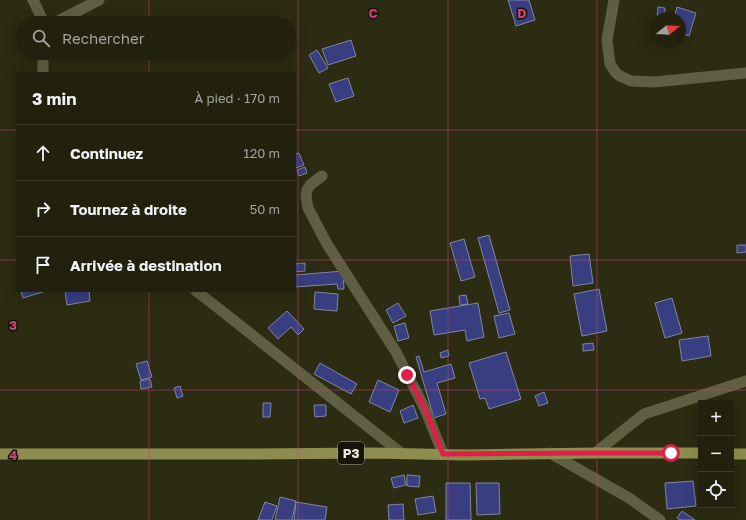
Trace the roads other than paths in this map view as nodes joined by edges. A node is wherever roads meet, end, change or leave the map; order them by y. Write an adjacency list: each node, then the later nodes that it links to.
1 (34, 0): 4 (street)
2 (99, 0): 5 (street)
3 (614, 0): 8 (street)
4 (41, 16)
5 (68, 16)
6 (43, 60): 7 (street)
7 (43, 72)
8 (746, 73)
9 (322, 176): 17 (street)
10 (197, 292): 16 (street)
11 (746, 381): 13 (street)
12 (550, 453): 13 (main road, P3); 17 (main road, P3); 20 (street)
13 (594, 453): 14 (main road, P3)
14 (698, 453)
15 (0, 454): 16 (main road, P3)
16 (401, 454): 17 (main road, P3)
17 (443, 454)
18 (734, 454): 19 (main road)
19 (746, 454)
20 (660, 520)

